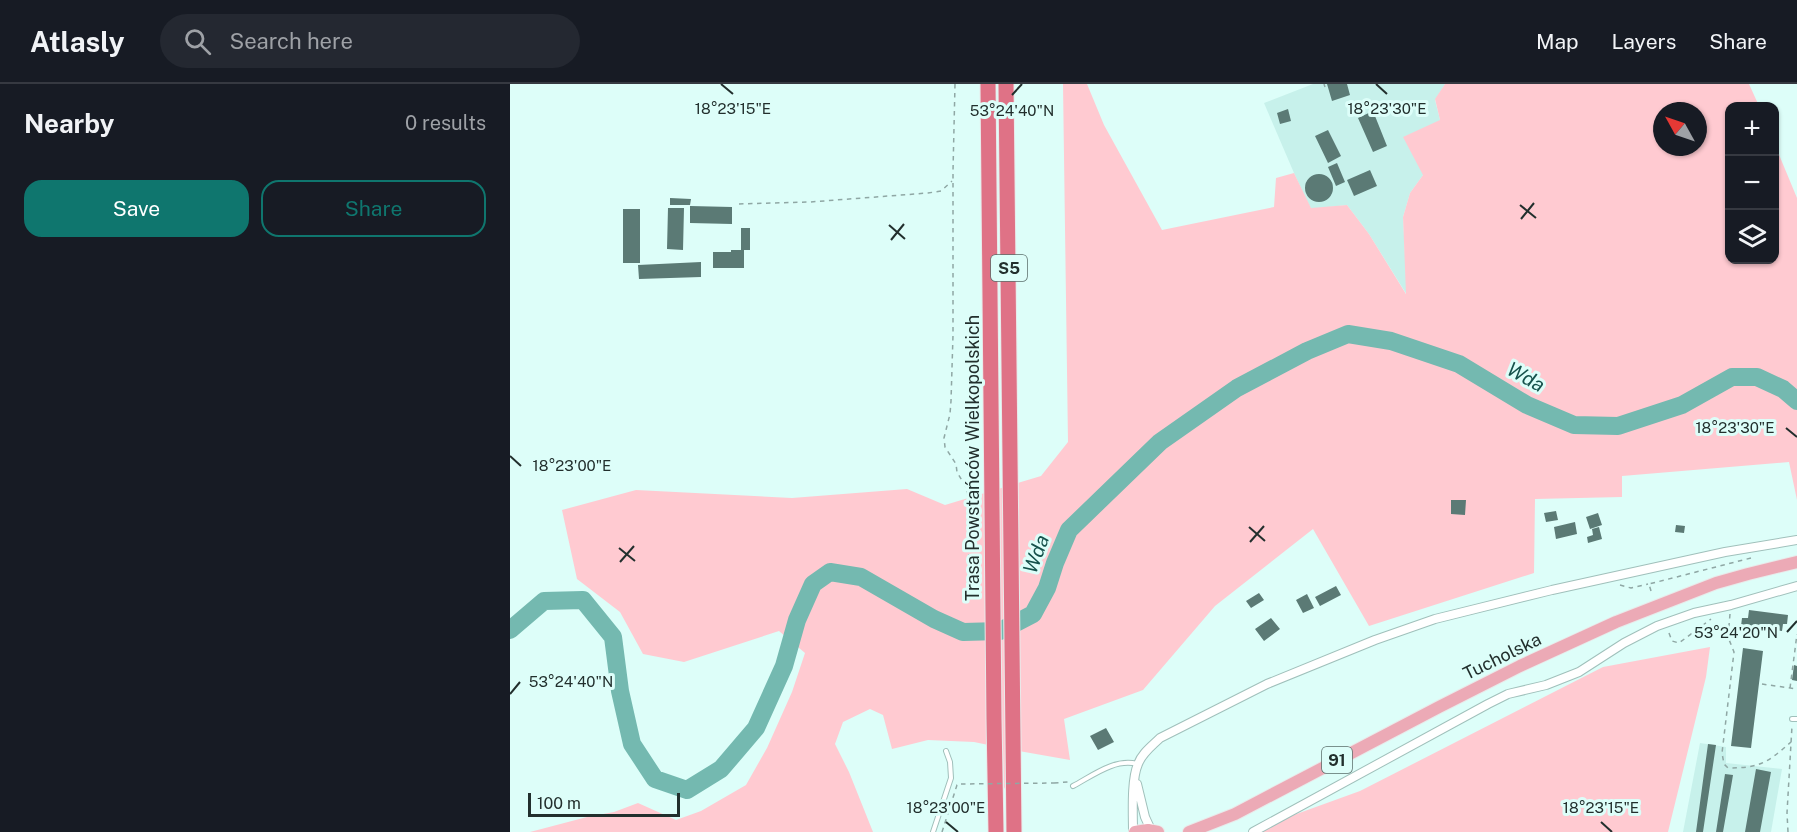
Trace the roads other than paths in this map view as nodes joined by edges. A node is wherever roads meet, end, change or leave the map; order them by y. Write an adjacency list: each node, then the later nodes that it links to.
1 (988, 84): 13 (highway, Trasa Powstańców Wielkopolskich / S5)
2 (1006, 84): 14 (highway, Trasa Powstańców Wielkopolskich / S5)
3 (1797, 540): 7 (street)
4 (1797, 562): 10 (main road, Tucholska / 91)
5 (1797, 586): 18 (street)
6 (946, 751): 12 (lane)
7 (1138, 764): 8 (street); 9 (lane)
8 (1135, 775): 11 (street); 15 (street)
9 (1073, 786)
10 (1235, 814): 16 (main road, Tucholska / 91); 17 (main road, Tucholska / 91)
11 (1154, 831): 15 (main road)
12 (933, 832)
13 (996, 832)
14 (1014, 832)
15 (1134, 832)
16 (1189, 832)
17 (1208, 832)
18 (1253, 832)

